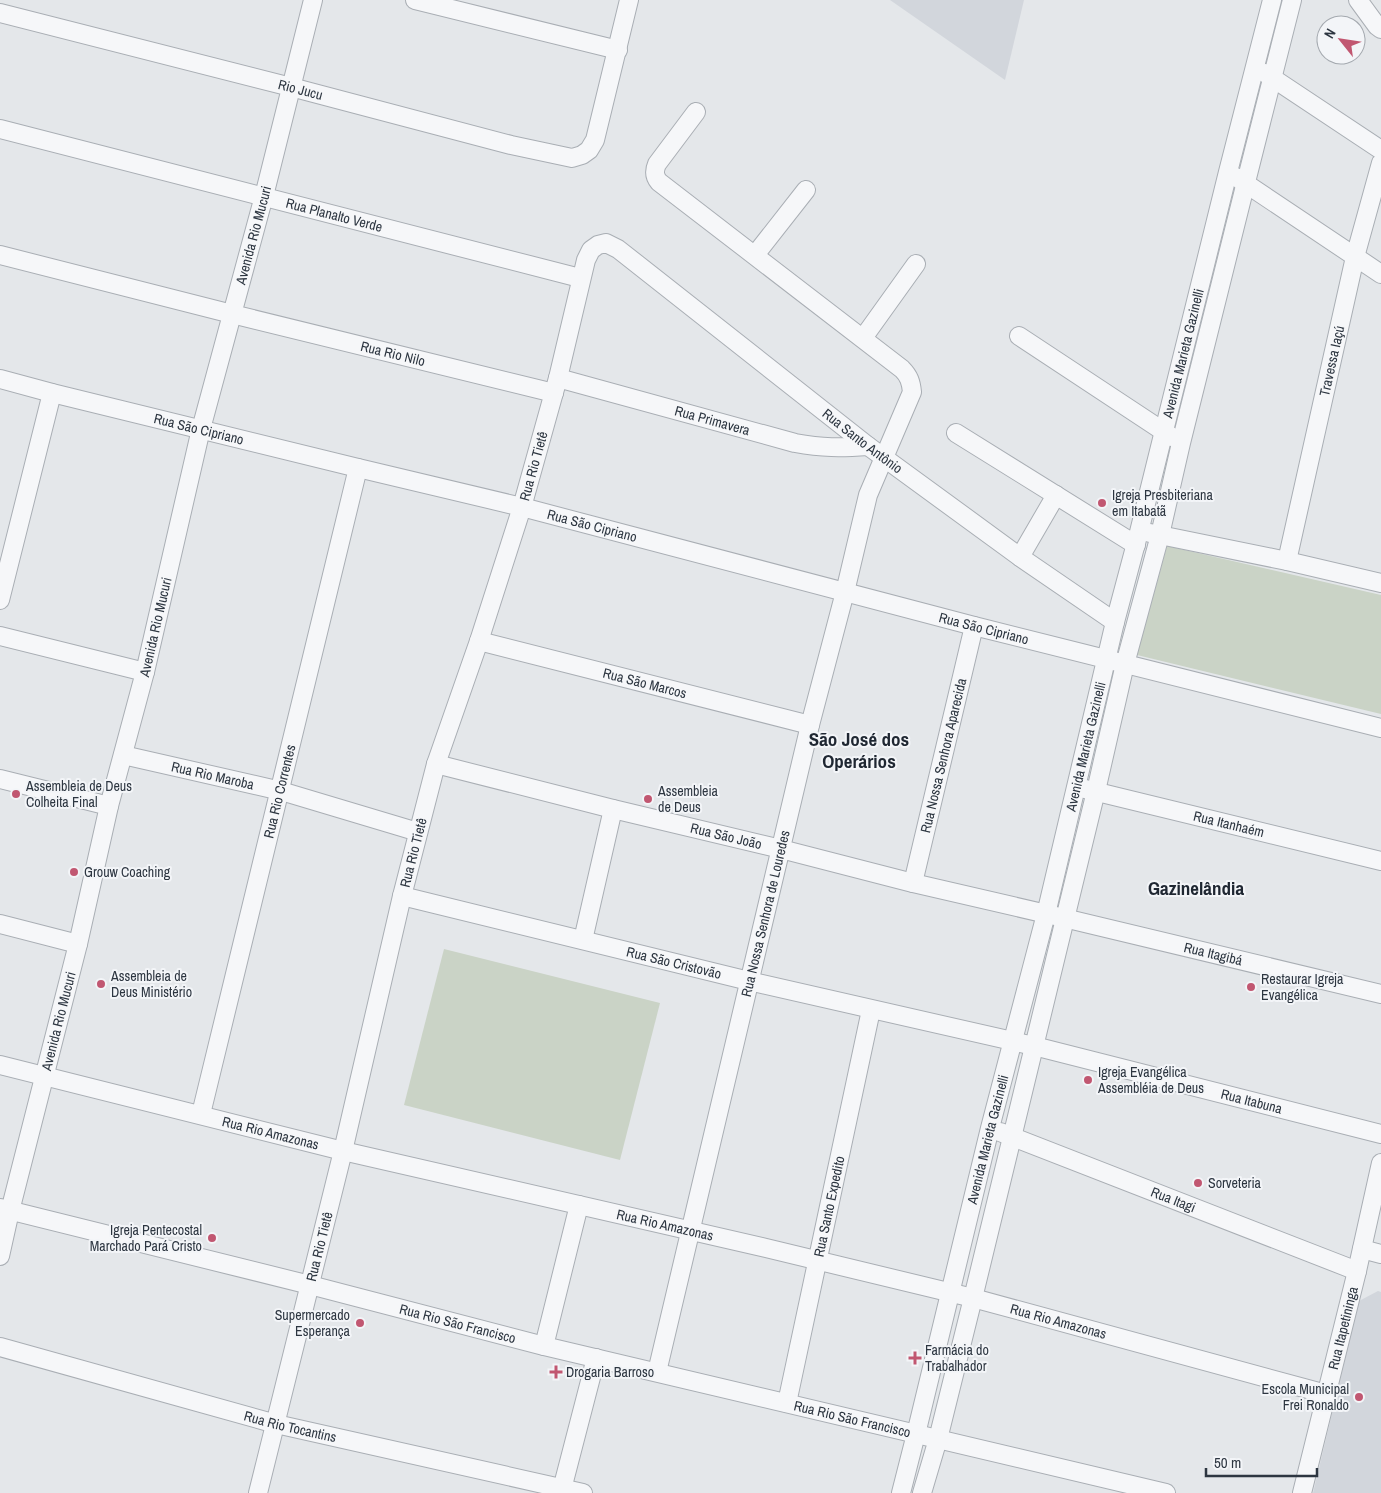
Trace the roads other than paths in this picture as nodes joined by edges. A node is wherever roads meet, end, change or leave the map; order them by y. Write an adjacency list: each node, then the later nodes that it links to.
1 (313, 0): 13 (street, Avenida Rio Mucuri)
2 (415, 0): 10 (street)
3 (629, 0): 10 (street)
4 (1272, 0): 11 (street, Avenida Marieta Gazinelli)
5 (1292, 0): 12 (street, Avenida Marieta Gazinelli)
6 (1359, 1): 7 (street); 9 (street)
7 (1381, 6)
8 (0, 13): 13 (street, Rio Jucu)
9 (1381, 29)
10 (618, 50): 13 (street, Rio Jucu)
11 (1254, 67): 12 (street); 18 (street, Avenida Marieta Gazinelli)
12 (1273, 78): 16 (street); 19 (street, Avenida Marieta Gazinelli)
13 (291, 87): 21 (street, Avenida Rio Mucuri)
14 (696, 112): 24 (street, Rua Nossa Senhora de Louredes)
15 (0, 129): 21 (street, Rua Planalto Verde)
16 (1381, 150)
17 (1381, 163): 25 (street, Travessa Iaçú)
18 (1228, 172): 19 (street); 32 (street, Avenida Marieta Gazinelli)
19 (1246, 182): 25 (street); 33 (street, Avenida Marieta Gazinelli)
20 (806, 190): 24 (street)
21 (264, 196): 28 (street, Rua Planalto Verde); 29 (street, Avenida Rio Mucuri)
22 (618, 249): 28 (street, Rua Rio Tietê); 41 (street, Rua Santo Antônio)
23 (0, 255): 29 (street, Rua Rio Nilo)
24 (755, 255): 31 (street, Rua Nossa Senhora de Louredes)
25 (1355, 257): 27 (street); 49 (street, Travessa Iaçú)
26 (916, 264): 31 (street)
27 (1381, 274)
28 (580, 278): 35 (street, Rua Rio Tietê)
29 (232, 314): 35 (street, Rua Rio Nilo); 37 (street, Avenida Rio Mucuri)
30 (1018, 336): 38 (street)
31 (863, 338): 42 (street, Rua Nossa Senhora de Louredes)
32 (1187, 338): 33 (street); 38 (street, Avenida Marieta Gazinelli)
33 (1206, 344): 40 (street, Avenida Marieta Gazinelli)
34 (0, 379): 36 (street, Rua São Cipriano)
35 (556, 386): 41 (street, Rua Primavera); 45 (street, Rua Rio Tietê)
36 (52, 393): 37 (street, Rua São Cipriano); 52 (street)
37 (201, 429): 43 (street, Rua São Cipriano); 59 (street, Avenida Rio Mucuri)
38 (1164, 432): 40 (street); 47 (street, Avenida Marieta Gazinelli)
39 (956, 433): 44 (street)
40 (1181, 442): 46 (street, Avenida Marieta Gazinelli)
41 (868, 446): 42 (street, Rua Santo Antônio)
42 (884, 457): 48 (street, Rua Santo Antônio); 51 (street, Rua Nossa Senhora de Louredes)
43 (358, 468): 45 (street, Rua São Cipriano); 66 (street, Rua Rio Correntes)
44 (1056, 495): 47 (street); 48 (street)
45 (522, 507): 51 (street, Rua São Cipriano); 56 (street, Rua Rio Tietê)
46 (1160, 535): 47 (street); 49 (street); 58 (street, Avenida Marieta Gazinelli)
47 (1138, 538): 53 (street, Avenida Marieta Gazinelli)
48 (1020, 557): 53 (street, Rua Santo Antônio)
49 (1287, 561): 50 (street)
50 (1381, 583)
51 (845, 592): 54 (street, Rua São Cipriano); 60 (street, Rua Nossa Senhora de Louredes)
52 (0, 600)
53 (1115, 622): 57 (street, Avenida Marieta Gazinelli)
54 (974, 626): 57 (street, Rua São Cipriano); 73 (street, Rua Nossa Senhora Aparecida)
55 (0, 636): 59 (street)
56 (479, 641): 60 (street, Rua São Marcos); 63 (street, Rua Rio Tietê)
57 (1106, 660): 58 (street, Rua São Cipriano); 65 (street, Avenida Marieta Gazinelli)
58 (1125, 664): 61 (street, Rua São Cipriano); 67 (street, Avenida Marieta Gazinelli)
59 (145, 672): 62 (street, Avenida Rio Mucuri)
60 (810, 725): 71 (street, Rua Nossa Senhora de Louredes)
61 (1381, 728)
62 (124, 755): 66 (street, Rua Rio Maroba); 68 (street, Avenida Rio Mucuri)
63 (436, 764): 69 (street, Rua São João); 70 (street, Rua Rio Tietê)
64 (0, 779): 68 (street)
65 (1076, 787): 67 (street, Rua Itanhaém); 75 (street, Avenida Marieta Gazinelli)
66 (281, 791): 70 (street, Rua Rio Maroba); 87 (street, Rua Rio Correntes)
67 (1096, 791): 72 (street, Rua Itanhaém); 76 (street, Avenida Marieta Gazinelli)
68 (109, 806): 79 (street, Avenida Rio Mucuri)
69 (613, 809): 71 (street, Rua São João); 78 (street)
70 (418, 832): 74 (street, Rua Rio Tietê)
71 (781, 849): 73 (street, Rua São João); 80 (street, Rua Nossa Senhora de Louredes)
72 (1381, 861)
73 (913, 883): 75 (street, Rua São João)
74 (402, 896): 78 (street, Rua São Cristovão); 91 (street, Rua Rio Tietê)
75 (1046, 914): 76 (street, Rua Itagibá); 83 (street, Avenida Marieta Gazinelli)
76 (1064, 918): 81 (street, Rua Itagibá); 84 (street, Avenida Marieta Gazinelli)
77 (0, 924): 79 (street)
78 (583, 940): 80 (street, Rua São Cristovão)
79 (78, 944): 86 (street, Avenida Rio Mucuri)
80 (749, 981): 82 (street, Rua São Cristovão); 95 (street, Rua Nossa Senhora de Louredes)
81 (1381, 994)
82 (871, 1010): 83 (street, Rua São Cristovão); 99 (street, Rua Santo Expedito)
83 (1012, 1042): 84 (street, Rua São Cristovão); 88 (street, Avenida Marieta Gazinelli)
84 (1034, 1046): 89 (street, Rua Itabuna); 90 (street, Avenida Marieta Gazinelli)
85 (0, 1065): 86 (street, Rua Rio Amazonas)
86 (45, 1076): 87 (street, Rua Rio Amazonas); 94 (street, Avenida Rio Mucuri)
87 (202, 1114): 91 (street, Rua Rio Amazonas)
88 (990, 1128): 90 (street, Rua Itagi); 102 (street, Avenida Marieta Gazinelli)
89 (1381, 1134)
90 (1011, 1136): 100 (street, Rua Itagi); 103 (street, Avenida Marieta Gazinelli)
91 (343, 1151): 93 (street, Rua Rio Amazonas); 101 (street, Rua Rio Tietê)
92 (1381, 1163): 96 (street, Rua Itapetininga)
93 (579, 1205): 95 (street, Rua Rio Amazonas); 104 (street)
94 (5, 1209): 98 (street, Avenida Rio Mucuri); 101 (street, Rua Rio São Francisco)
95 (691, 1231): 99 (street, Rua Rio Amazonas); 107 (street, Rua Nossa Senhora de Louredes)
96 (1362, 1249): 97 (street); 100 (street, Rua Itapetininga)
97 (1381, 1254)
98 (0, 1256)
99 (818, 1260): 102 (street, Rua Rio Amazonas); 109 (street, Rua Santo Expedito)
100 (1357, 1271): 108 (street, Rua Itapetininga)
101 (310, 1285): 104 (street, Rua Rio São Francisco); 110 (street, Rua Rio Tietê)
102 (951, 1293): 103 (street, Rua Rio Amazonas); 111 (street, Avenida Marieta Gazinelli)
103 (973, 1298): 108 (street, Rua Rio Amazonas); 112 (street, Avenida Marieta Gazinelli)
104 (544, 1346): 106 (street, Rua Rio São Francisco)
105 (0, 1347): 110 (street, Rua Rio Tocantins)
106 (596, 1358): 107 (street, Rua Rio São Francisco); 113 (street)
107 (658, 1372): 109 (street, Rua Rio São Francisco)
108 (1326, 1394): 119 (street, Rua Itapetininga)
109 (786, 1403): 111 (street, Rua Rio São Francisco)
110 (276, 1424): 113 (street, Rua Rio Tocantins); 114 (street, Rua Rio Tietê)
111 (916, 1434): 112 (street, Rua Rio São Francisco); 116 (street, Avenida Marieta Gazinelli)
112 (938, 1439): 117 (street, Avenida Marieta Gazinelli); 118 (street, Rua Rio São Francisco)
113 (562, 1490): 115 (street, Rua Rio Tocantins)
114 (258, 1493)
115 (583, 1493)
116 (900, 1493)
117 (922, 1493)
118 (1166, 1493)
119 (1302, 1493)

